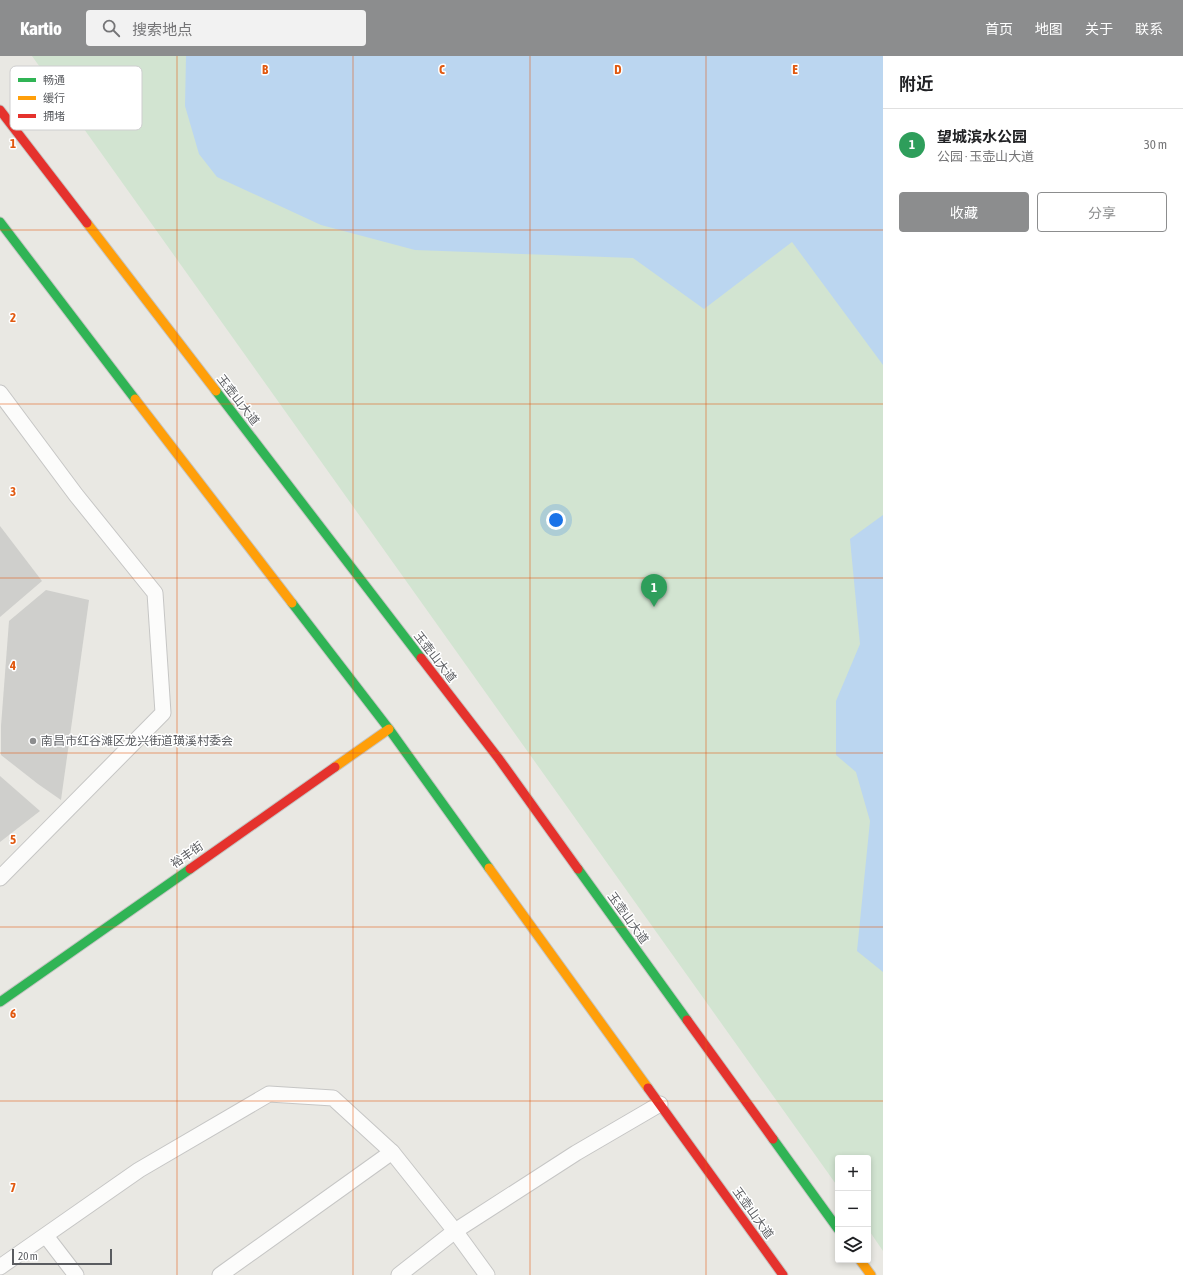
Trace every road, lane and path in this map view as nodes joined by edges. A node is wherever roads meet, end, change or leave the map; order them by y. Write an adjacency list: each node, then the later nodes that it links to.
1 (0, 110): 2 (main road, 玉壶山大道)
2 (10, 123)
3 (15, 130): 11 (main road, 玉壶山大道)
4 (0, 222): 6 (main road, 玉壶山大道)
5 (0, 393): 7 (lane)
6 (389, 729): 8 (main road, 裕丰街); 9 (main road, 玉壶山大道)
7 (0, 878)
8 (0, 1002)
9 (660, 1104): 12 (lane); 20 (main road, 玉壶山大道)
10 (392, 1152): 12 (lane); 13 (lane); 17 (lane)
11 (837, 1227)
12 (455, 1231): 18 (lane); 19 (lane)
13 (46, 1236): 15 (lane); 16 (lane)
14 (862, 1263): 21 (main road)
15 (0, 1267)
16 (76, 1275)
17 (220, 1275)
18 (399, 1275)
19 (487, 1275)
20 (783, 1275)
21 (871, 1275)

